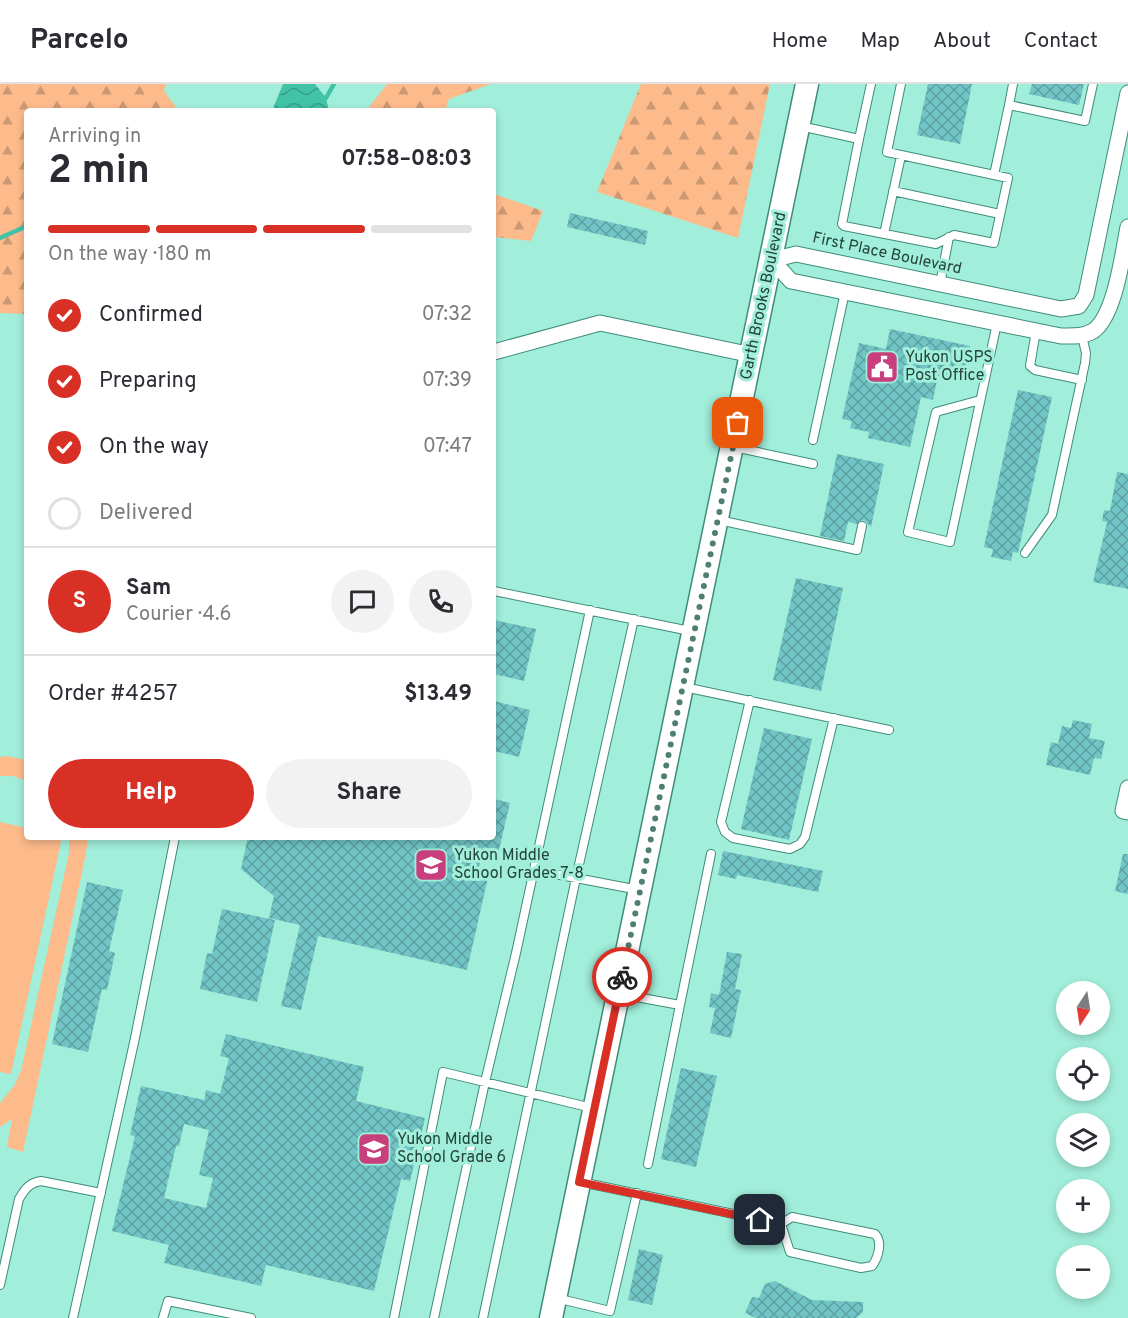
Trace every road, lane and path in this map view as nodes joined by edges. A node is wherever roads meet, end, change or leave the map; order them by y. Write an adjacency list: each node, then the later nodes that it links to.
1 (807, 84): 8 (street, Garth Brooks Boulevard)
2 (871, 84): 9 (lane)
3 (901, 84): 10 (lane)
4 (1013, 84): 7 (lane)
5 (1093, 84): 7 (lane)
6 (1127, 101): 21 (street, First Place Boulevard)
7 (1009, 105): 11 (lane)
8 (799, 126): 9 (lane); 17 (street, Garth Brooks Boulevard)
9 (859, 139): 15 (lane)
10 (901, 156): 11 (lane); 12 (lane)
11 (994, 175): 13 (lane)
12 (893, 191): 13 (lane); 15 (lane)
13 (1000, 214): 16 (lane)
14 (1128, 226): 24 (street)
15 (884, 234): 16 (lane)
16 (949, 237): 19 (lane)
17 (772, 260): 18 (street, First Place Boulevard); 20 (street); 26 (street, Garth Brooks Boulevard)
18 (852, 266): 19 (street, First Place Boulevard); 20 (street)
19 (940, 284): 21 (street, First Place Boulevard)
20 (845, 292): 22 (street); 29 (lane)
21 (1002, 297): 22 (street)
22 (997, 323): 23 (street); 28 (lane)
23 (1036, 331): 24 (street); 27 (lane)
24 (1082, 336): 27 (lane)
25 (496, 351): 26 (street)
26 (752, 355): 30 (street, Garth Brooks Boulevard)
27 (1082, 380): 34 (lane)
28 (980, 400): 28 (lane)
29 (813, 440)
30 (733, 446): 31 (lane); 32 (street, Garth Brooks Boulevard)
31 (813, 464)
32 (718, 520): 33 (lane); 38 (street, Garth Brooks Boulevard)
33 (862, 526)
34 (1025, 553)
35 (496, 591): 36 (lane)
36 (590, 610): 37 (lane); 47 (lane)
37 (634, 619): 38 (lane); 48 (lane)
38 (694, 632): 39 (street, Garth Brooks Boulevard)
39 (683, 686): 40 (lane); 49 (street, Garth Brooks Boulevard)
40 (750, 700): 41 (lane); 41 (lane)
41 (834, 718): 42 (lane)
42 (889, 729)
43 (1128, 788): 44 (street)
44 (1126, 812)
45 (174, 840): 57 (lane)
46 (711, 854): 51 (lane)
47 (534, 870): 48 (lane); 52 (lane)
48 (576, 878): 49 (lane); 53 (lane)
49 (640, 890): 50 (street, Garth Brooks Boulevard)
50 (619, 993): 51 (lane); 54 (street, Garth Brooks Boulevard)
51 (680, 1005): 55 (lane)
52 (485, 1082): 53 (lane); 65 (lane); 66 (lane)
53 (532, 1093): 54 (lane); 67 (lane)
54 (595, 1108): 56 (street, Garth Brooks Boulevard)
55 (648, 1164)
56 (579, 1182): 58 (lane); 61 (street, Garth Brooks Boulevard)
57 (101, 1193): 60 (lane); 62 (lane)
58 (637, 1193): 59 (lane); 61 (lane)
59 (781, 1224): 59 (lane)
60 (0, 1285)
61 (553, 1308)
62 (73, 1318)
63 (163, 1318): 64 (lane)
64 (251, 1318)
65 (394, 1318)
66 (434, 1318)
67 (483, 1318)

